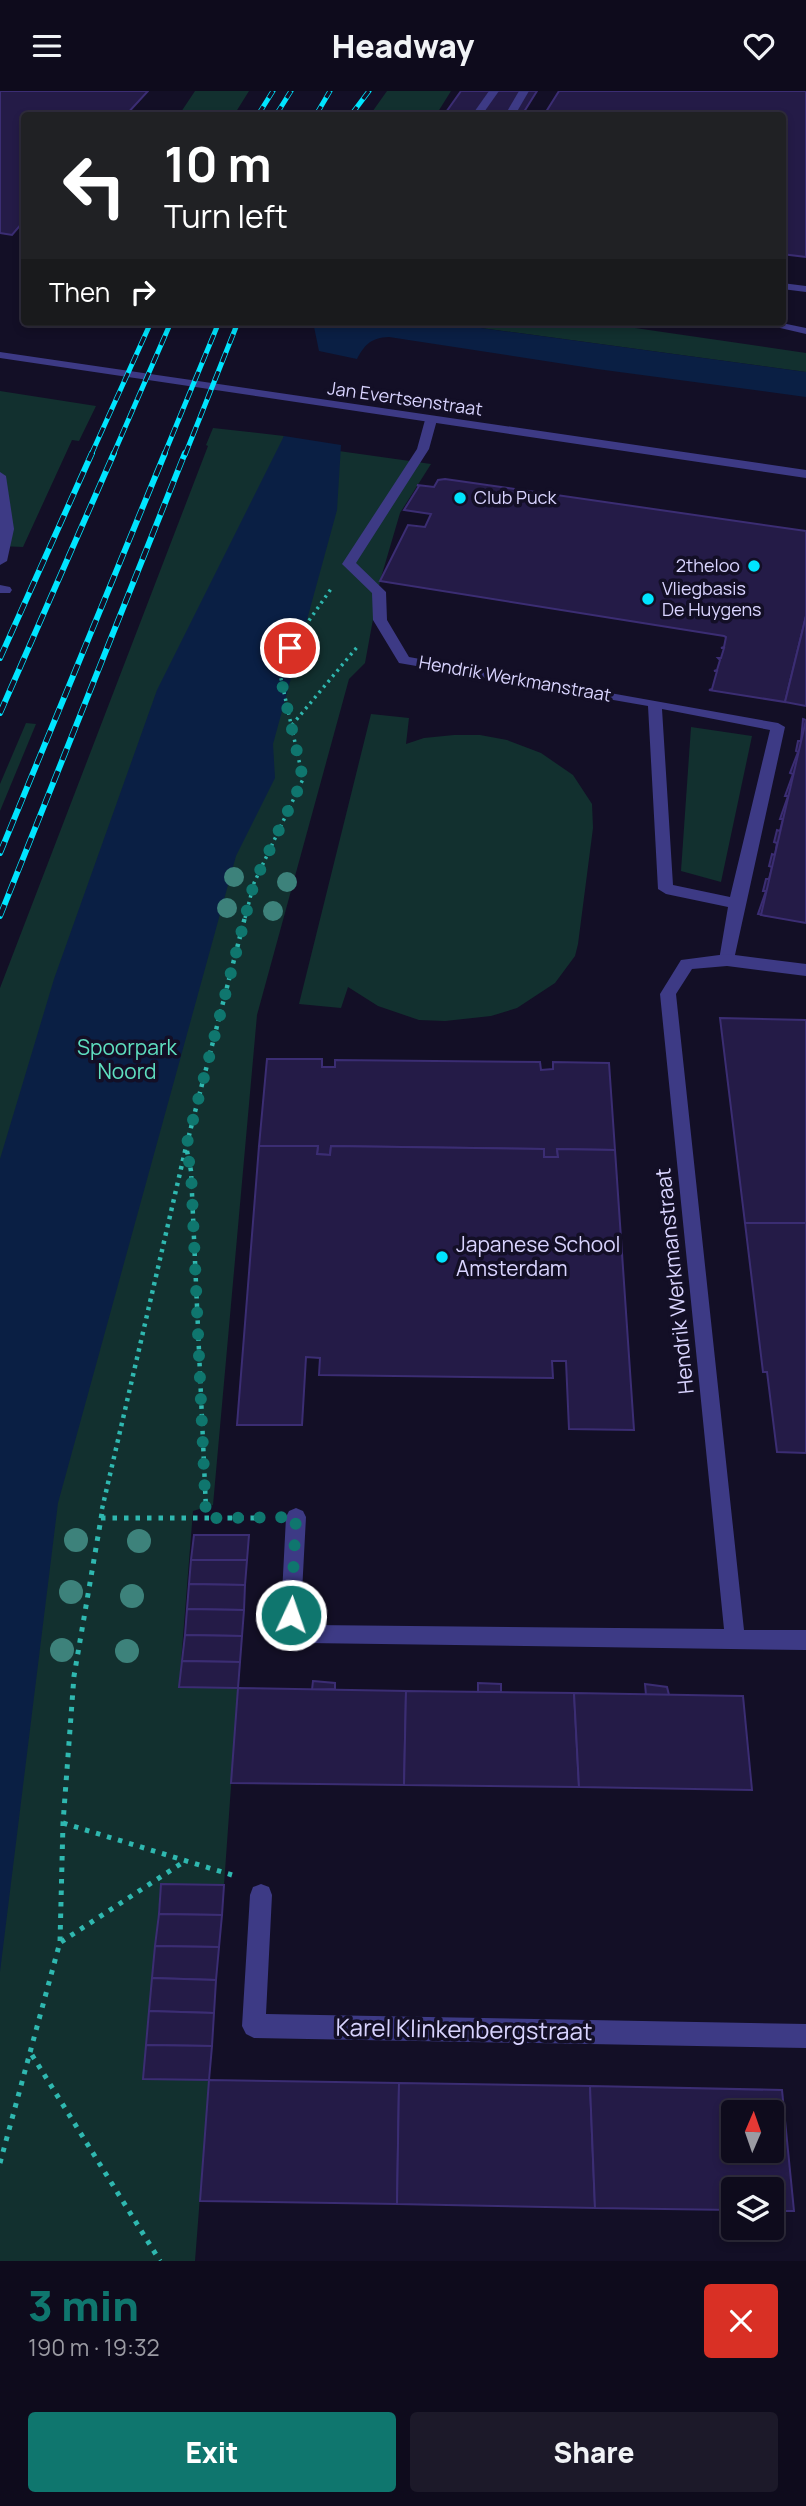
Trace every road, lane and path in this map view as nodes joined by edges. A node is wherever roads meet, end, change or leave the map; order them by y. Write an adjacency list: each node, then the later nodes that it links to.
1 (494, 91): 3 (street)
2 (524, 91): 4 (street)
3 (479, 112)
4 (512, 112)
5 (786, 286): 6 (street)
6 (806, 289)
7 (780, 326): 8 (street)
8 (806, 331)
9 (2, 357): 10 (street, Jan Evertsenstraat)
10 (431, 421): 11 (street, Jan Evertsenstraat); 15 (street, Hendrik Werkmanstraat)
11 (806, 474)
12 (0, 476): 13 (street)
13 (0, 561)
14 (314, 613): 17 (path)
15 (380, 620): 16 (street, Hendrik Werkmanstraat); 17 (path)
16 (655, 703): 18 (street); 18 (street, Hendrik Werkmanstraat)
17 (291, 726): 21 (path)
18 (736, 904): 19 (street, Hendrik Werkmanstraat)
19 (727, 960): 20 (street, Hendrik Werkmanstraat); 25 (street, Hendrik Werkmanstraat)
20 (806, 970)
21 (186, 1147): 23 (path); 24 (path)
22 (296, 1517): 24 (path); 25 (street)
23 (100, 1518): 24 (path); 27 (path)
24 (206, 1518)
25 (735, 1639): 26 (street)
26 (806, 1640)
27 (63, 1823): 28 (path); 30 (path)
28 (185, 1861): 29 (path); 30 (path)
29 (261, 1895): 31 (street, Karel Klinkenbergstraat)
30 (61, 1942): 32 (path)
31 (806, 2036)
32 (32, 2055): 33 (path); 34 (path)
33 (0, 2163)
34 (160, 2261)

